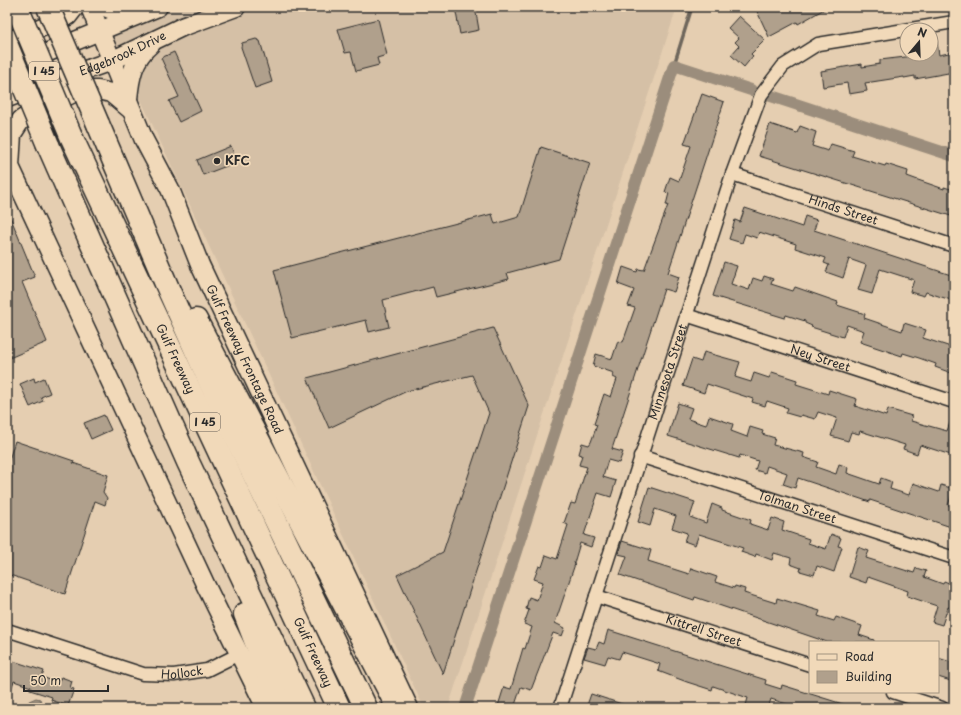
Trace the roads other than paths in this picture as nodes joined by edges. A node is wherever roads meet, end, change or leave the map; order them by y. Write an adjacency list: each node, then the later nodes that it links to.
1 (17, 7): 34 (highway, Gulf Freeway / I 45, bridge)
2 (48, 7): 20 (highway, Gulf Freeway / I 45, bridge)
3 (75, 7): 11 (main road)
4 (90, 7): 9 (main road, Gulf Freeway Frontage Road)
5 (105, 7): 7 (main road)
6 (236, 7): 10 (main road, Edgebrook Drive)
7 (156, 8): 9 (main road)
8 (954, 22): 18 (street, Minnesota Street)
9 (98, 32): 13 (main road, Gulf Freeway Frontage Road); 14 (main road)
10 (157, 38): 13 (main road, Edgebrook Drive); 16 (main road)
11 (7, 42)
12 (7, 46): 24 (highway, I 45, bridge)
13 (111, 61): 15 (main road, Edgebrook Drive); 16 (main road, Gulf Freeway Frontage Road)
14 (7, 69)
15 (7, 98)
16 (130, 106): 17 (main road); 37 (main road, Gulf Freeway Frontage Road)
17 (8, 163): 28 (main road)
18 (732, 174): 19 (street, Hinds Street); 21 (street, Minnesota Street)
19 (954, 246)
20 (170, 294): 35 (highway, Gulf Freeway / I 45); 36 (highway)
21 (686, 315): 22 (street, Ney Street); 23 (street, Minnesota Street)
22 (954, 402)
23 (640, 456): 25 (street, Tolman Street); 26 (street, Minnesota Street)
24 (188, 462): 32 (highway); 33 (highway, I 45)
25 (954, 558)
26 (596, 596): 29 (street, Kittrell Street); 38 (street, Minnesota Street)
27 (7, 630): 28 (street, Hollock)
28 (241, 654): 31 (main road)
29 (809, 665)
30 (895, 693): 39 (street)
31 (266, 708)
32 (281, 708)
33 (304, 708)
34 (339, 708)
35 (366, 708)
36 (398, 708)
37 (409, 708)
38 (560, 708)
39 (942, 708)

